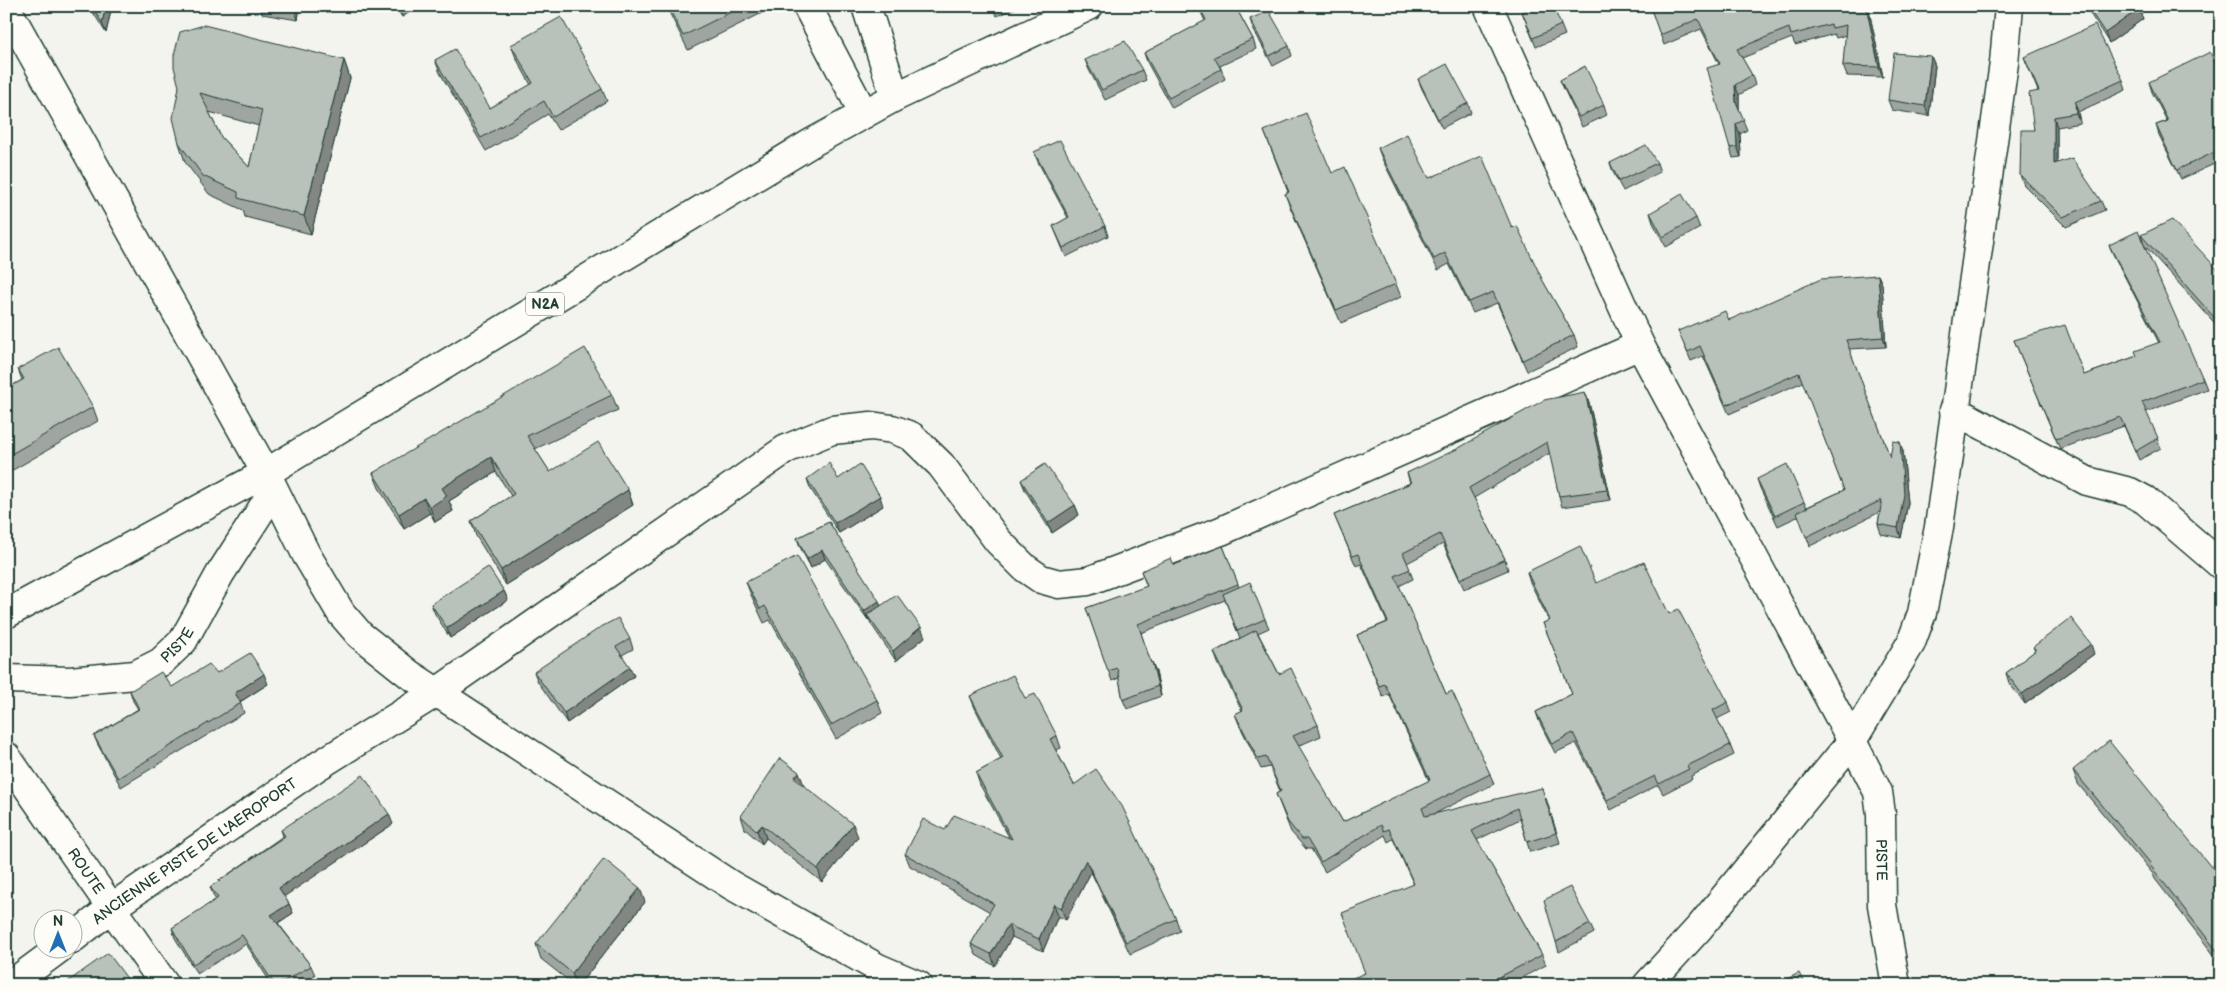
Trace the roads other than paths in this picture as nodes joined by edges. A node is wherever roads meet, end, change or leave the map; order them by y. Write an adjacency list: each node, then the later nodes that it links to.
1 (6, 6): 11 (main road)
2 (807, 6): 8 (main road)
3 (866, 6): 7 (main road)
4 (1089, 6): 7 (main road, N2A)
5 (1488, 6): 9 (main road, PISTE)
6 (2009, 6): 10 (main road)
7 (895, 98): 8 (main road, N2A)
8 (864, 114): 11 (main road, N2A)
9 (1640, 345): 15 (main road, ANCIENNE PISTE DE L'AEROPORT); 16 (main road, PISTE)
10 (1954, 410): 12 (main road); 16 (main road)
11 (270, 481): 13 (main road, N2A); 14 (main road, PISTE); 15 (main road)
12 (2221, 565)
13 (6, 614)
14 (6, 679)
15 (437, 692): 18 (main road, ANCIENNE PISTE DE L'AEROPORT); 23 (main road)
16 (1852, 740): 24 (main road); 25 (main road, PISTE)
17 (6, 756): 18 (main road, ROUTE)
18 (111, 908): 19 (main road, ANCIENNE PISTE DE L'AEROPORT); 22 (main road, ROUTE)
19 (82, 931)
20 (46, 958): 21 (main road)
21 (10, 985)
22 (165, 985)
23 (918, 985)
24 (1647, 985)
25 (1896, 985)

